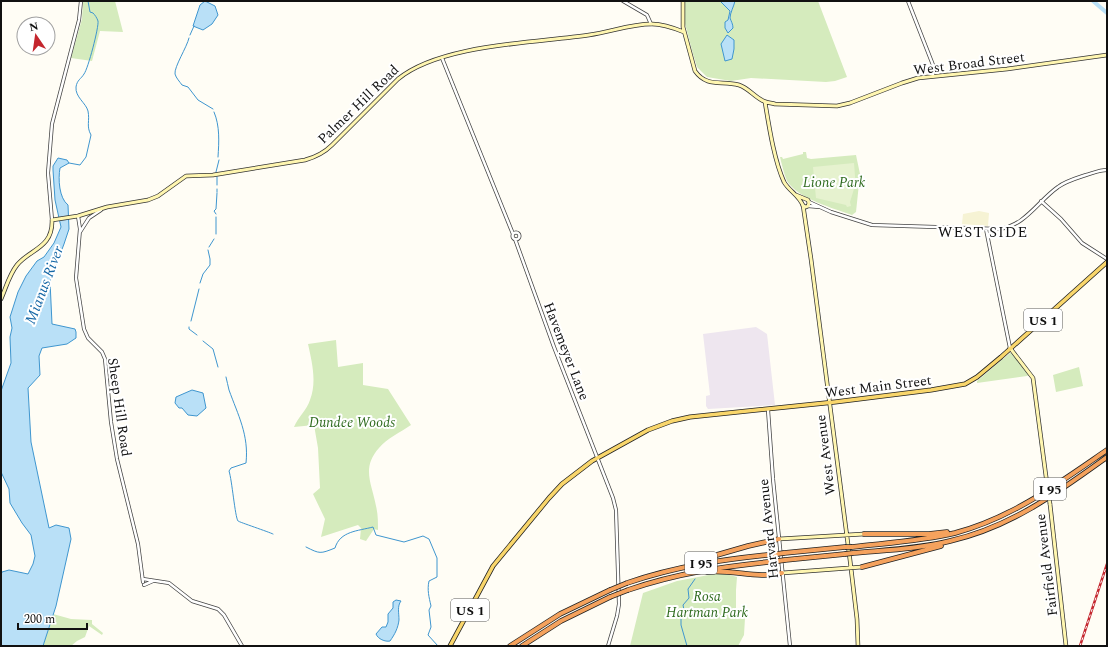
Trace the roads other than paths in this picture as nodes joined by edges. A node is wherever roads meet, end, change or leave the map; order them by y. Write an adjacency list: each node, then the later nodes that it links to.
1 (81, 1): 18 (street)
2 (623, 1): 5 (street)
3 (683, 1): 6 (main road)
4 (908, 1): 9 (street)
5 (651, 24): 6 (main road, Palmer Hill Road); 8 (main road, Palmer Hill Road)
6 (684, 32): 10 (main road)
7 (1107, 55): 9 (main road, West Broad Street)
8 (442, 58): 15 (main road, Palmer Hill Road); 19 (street)
9 (933, 76): 10 (main road, West Broad Street)
10 (765, 102): 13 (main road)
11 (1107, 170): 12 (street)
12 (1041, 201): 20 (street); 27 (street)
13 (803, 203): 14 (main road); 14 (main road); 16 (main road, West Avenue)
14 (808, 205): 16 (main road); 20 (street)
15 (103, 208): 17 (main road, Palmer Hill Road); 22 (street)
16 (804, 214): 30 (main road, West Avenue)
17 (78, 216): 18 (main road, Palmer Hill Road); 22 (street, Sheep Hill Road)
18 (52, 220): 28 (main road)
19 (508, 222): 21 (street); 23 (street)
20 (986, 229): 29 (street, Fairfield Avenue)
21 (517, 232): 23 (street); 24 (street)
22 (79, 234): 48 (street, Sheep Hill Road)
23 (513, 234): 25 (street)
24 (519, 238): 25 (street); 26 (street, Havemeyer Lane)
25 (514, 239): 26 (street, Havemeyer Lane)
26 (519, 251): 34 (street, Havemeyer Lane)
27 (1107, 260): 29 (main road, West Main Street / US 1)
28 (1, 299)
29 (1010, 348): 30 (main road, West Main Street / US 1); 56 (main road, Fairfield Avenue, bridge)
30 (830, 403): 31 (main road, West Main Street / US 1); 38 (main road, West Avenue)
31 (768, 410): 34 (main road, West Main Street / US 1); 41 (street, Harvard Avenue)
32 (1107, 450): 37 (highway, I 95)
33 (1107, 457): 36 (highway, I 95)
34 (597, 459): 50 (main road, US 1); 53 (street, Havemeyer Lane)
35 (1107, 460): 36 (highway)
36 (1084, 474): 40 (highway, I 95)
37 (963, 530): 39 (highway); 44 (highway, I 95, bridge)
38 (846, 534): 39 (main road); 41 (main road); 42 (main road, West Avenue)
39 (864, 534)
40 (974, 534): 43 (highway); 46 (highway, I 95, bridge)
41 (779, 539): 44 (highway); 45 (street, Harvard Avenue)
42 (851, 567): 43 (main road); 45 (main road); 55 (main road, West Avenue)
43 (862, 567)
44 (660, 572): 51 (highway, I 95, bridge)
45 (782, 574): 46 (highway); 54 (street, Harvard Avenue)
46 (677, 575): 52 (highway, I 95, bridge)
47 (153, 581): 48 (street); 48 (street); 49 (street)
48 (143, 582)
49 (242, 646)
50 (450, 646)
51 (510, 646)
52 (522, 646)
53 (608, 646)
54 (790, 646)
55 (858, 646)
56 (1066, 646)

